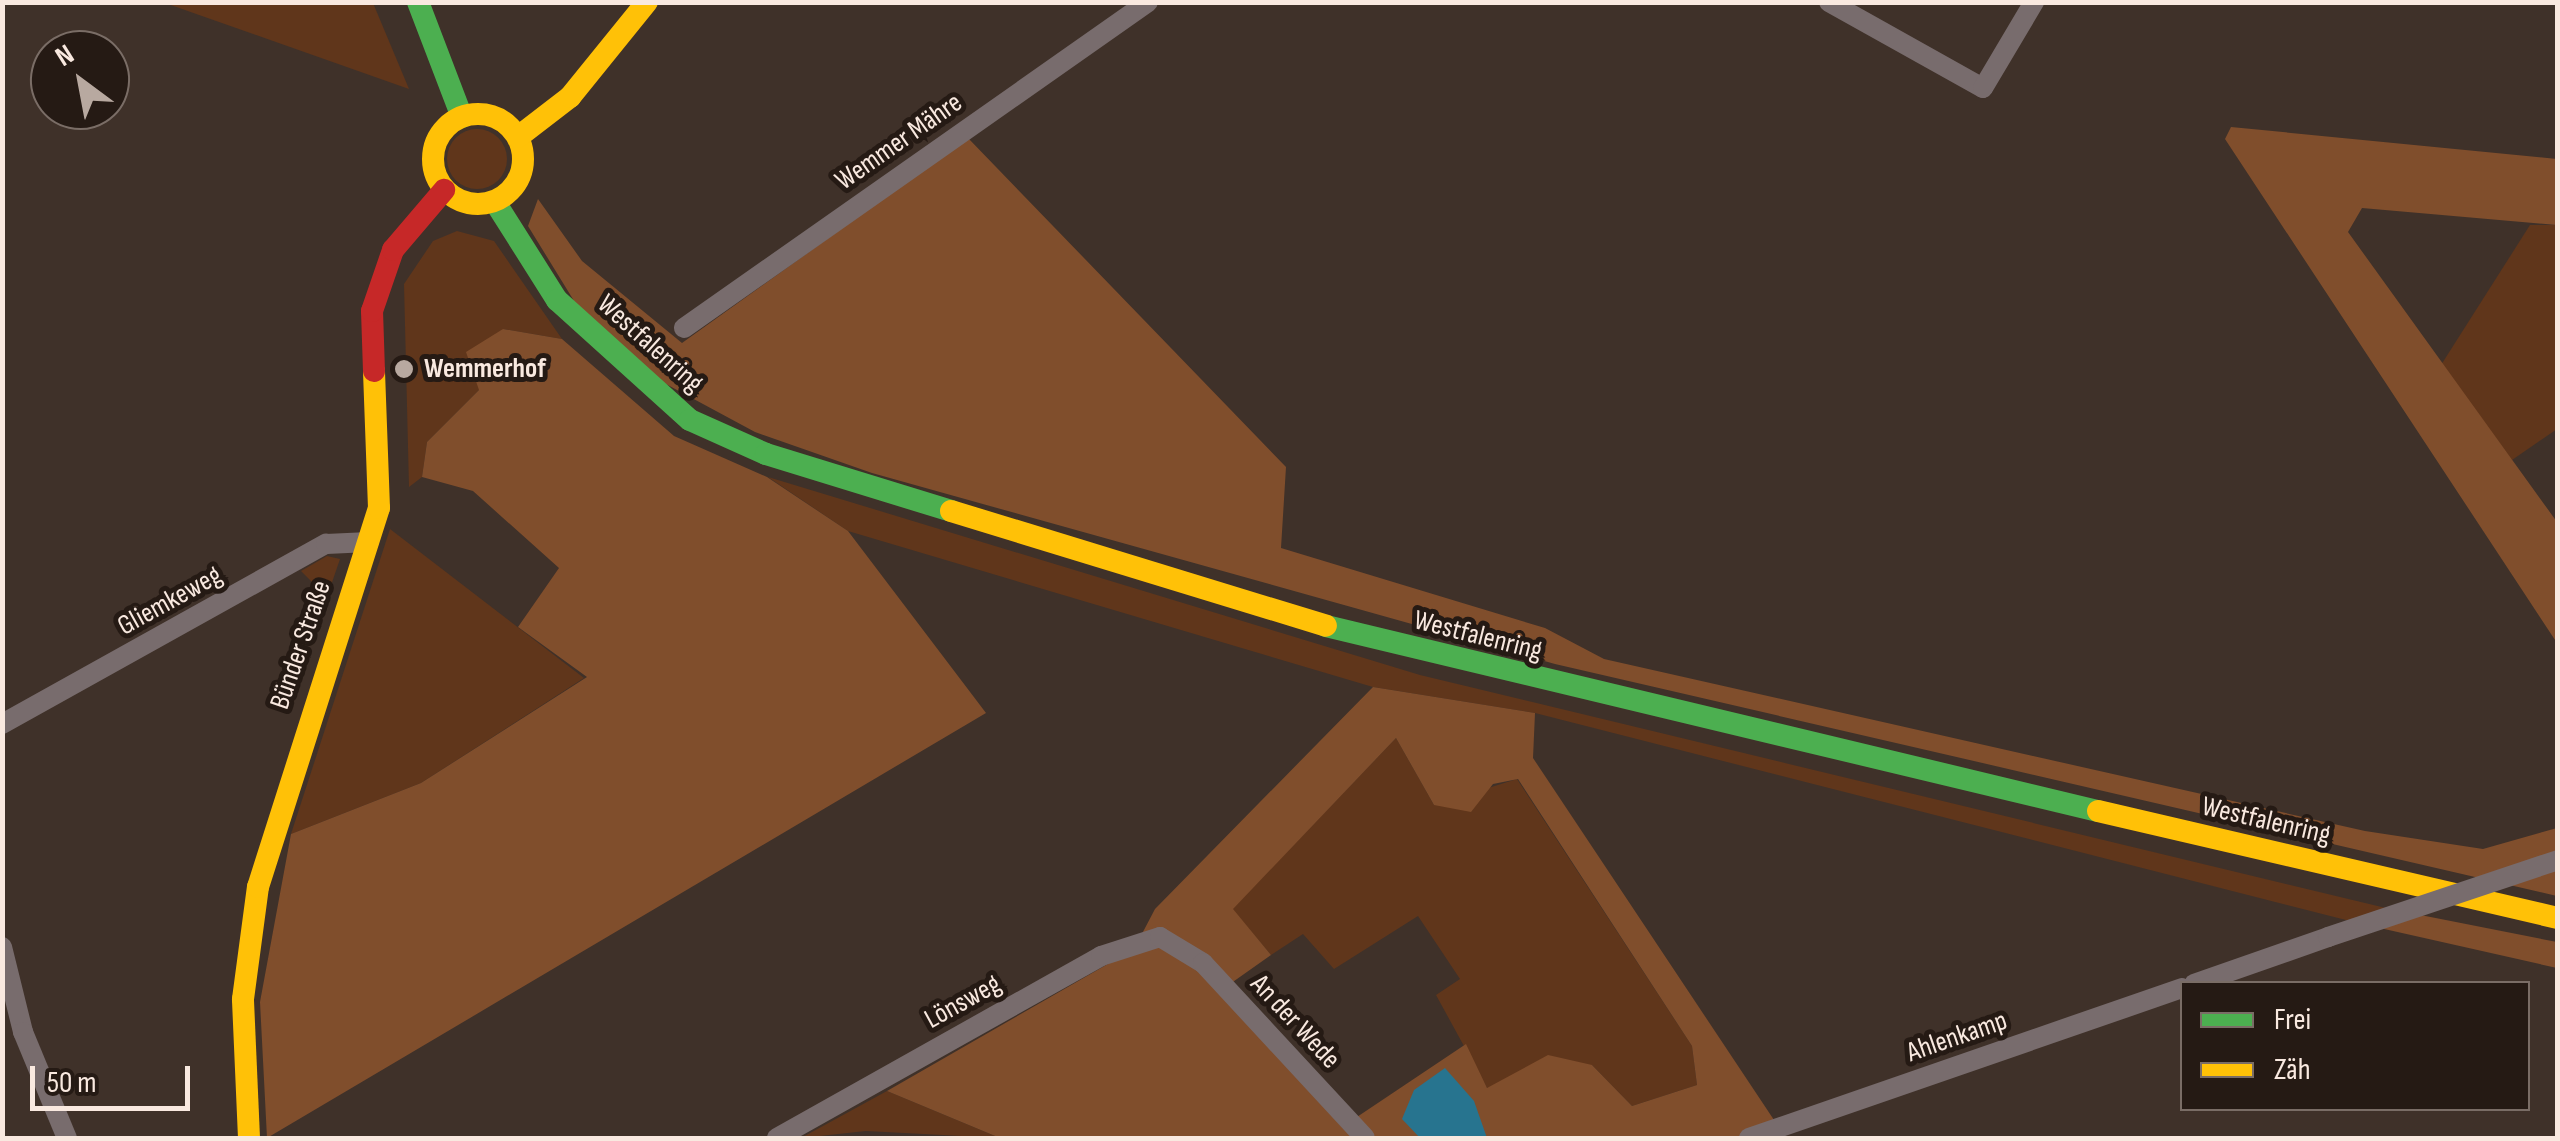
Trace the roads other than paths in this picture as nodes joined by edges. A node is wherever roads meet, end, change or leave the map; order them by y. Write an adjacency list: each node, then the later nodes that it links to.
1 (418, 2): 6 (main road)
2 (647, 2): 7 (main road)
3 (1148, 2): 10 (street, Wemmer Mähre)
4 (1830, 2): 5 (street)
5 (2034, 2)
6 (462, 117): 7 (main road); 8 (main road)
7 (518, 136): 9 (main road)
8 (444, 190): 9 (main road); 11 (main road, Bünder Straße)
9 (495, 202): 14 (main road, Westfalenring)
10 (684, 328)
11 (369, 542): 12 (street, Gliemkeweg); 20 (main road, Bünder Straße)
12 (2, 724)
13 (2558, 860): 17 (street, bridge)
14 (2558, 918)
15 (1182, 946): 21 (street, Lönsweg); 22 (street, An der Wede)
16 (2, 947): 19 (street)
17 (2203, 981)
18 (2180, 989): 23 (street, Ahlenkamp)
19 (68, 1138)
20 (249, 1138)
21 (777, 1138)
22 (1365, 1138)
23 (1749, 1138)

